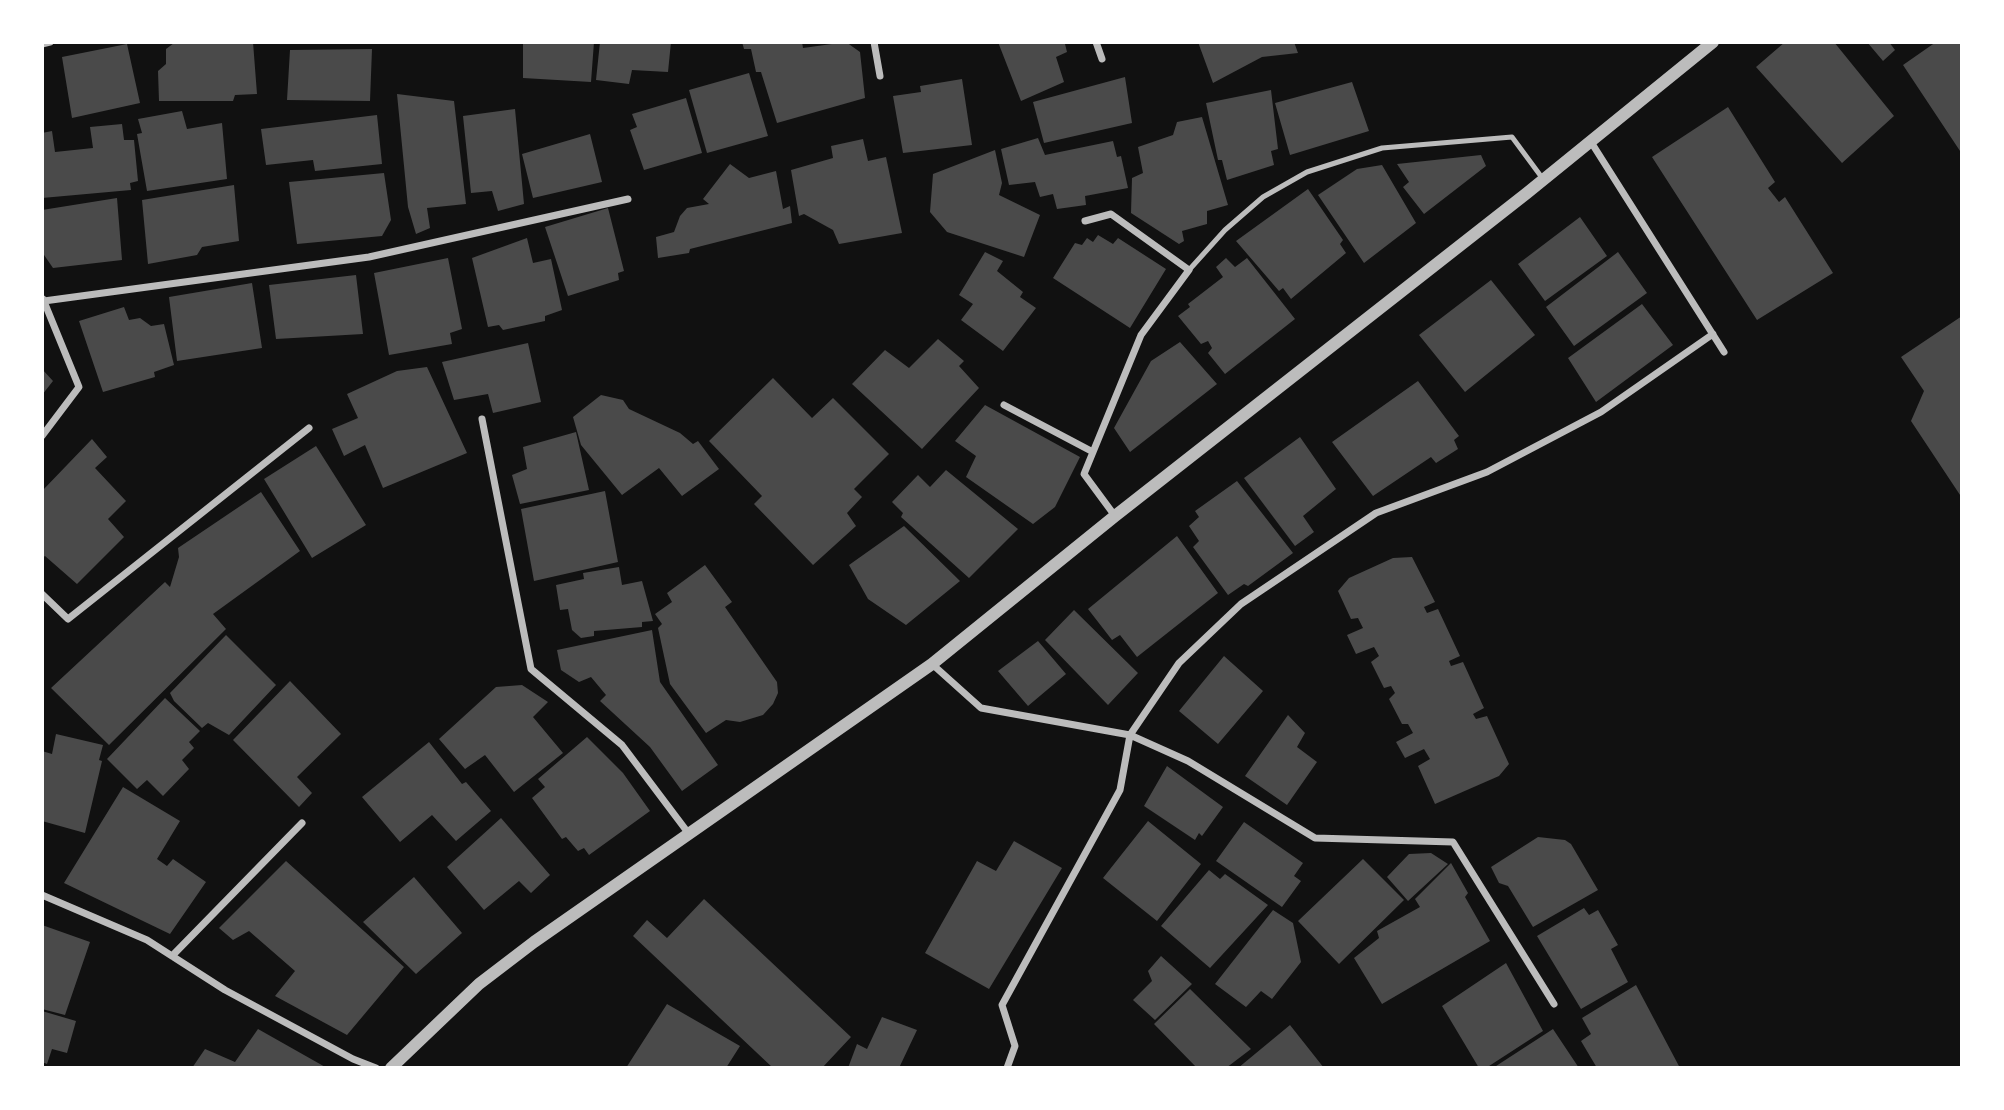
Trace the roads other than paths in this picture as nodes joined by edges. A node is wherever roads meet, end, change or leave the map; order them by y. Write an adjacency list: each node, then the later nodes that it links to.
1 (50, 42): 5 (street)
2 (874, 42): 7 (street)
3 (1096, 42): 6 (street)
4 (1713, 42): 8 (street)
5 (42, 44)
6 (1102, 60)
7 (880, 76)
8 (1591, 142): 9 (street); 14 (street)
9 (1544, 180): 12 (lane); 21 (street)
10 (628, 200): 13 (street)
11 (1085, 221): 12 (street)
12 (1188, 270): 20 (street)
13 (43, 299): 19 (street)
14 (1713, 334): 15 (street); 24 (street)
15 (1724, 352)
16 (1004, 405): 20 (street)
17 (482, 419): 26 (street)
18 (309, 428): 22 (street)
19 (42, 436)
20 (1093, 452): 21 (street)
21 (1115, 516): 23 (street)
22 (42, 594)
23 (932, 664): 24 (street); 26 (street)
24 (1130, 736): 29 (street); 32 (street)
25 (302, 823): 28 (street)
26 (689, 834): 31 (street)
27 (42, 895): 28 (street)
28 (172, 956): 30 (street)
29 (1554, 1004)
30 (376, 1068)
31 (391, 1068)
32 (1007, 1068)

